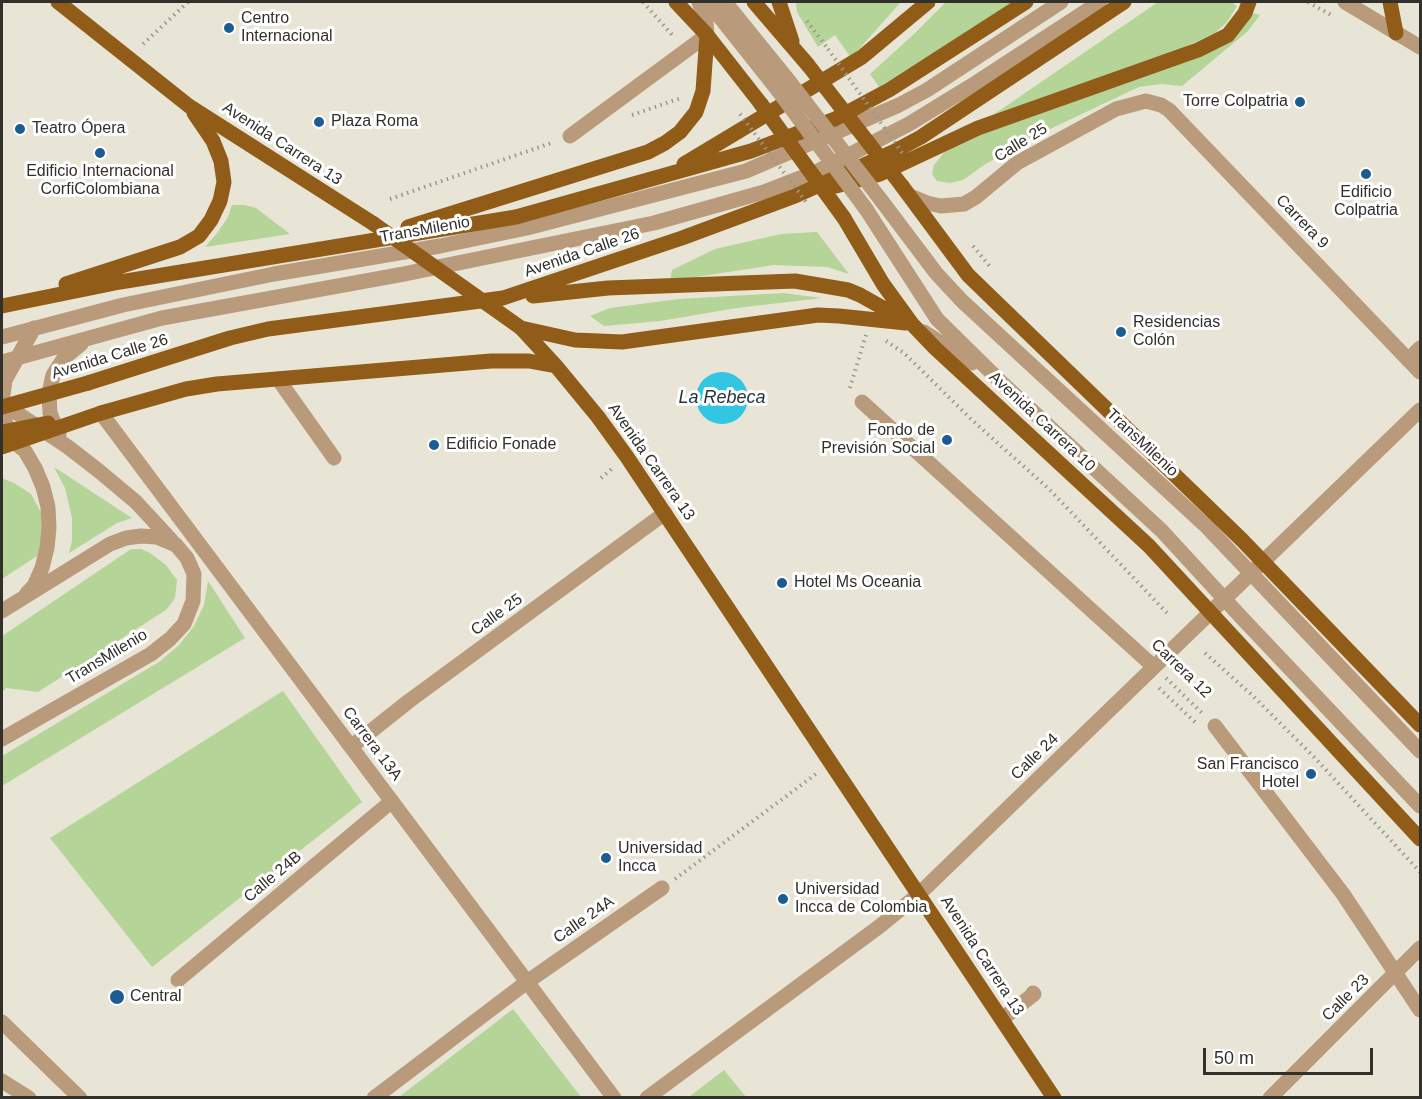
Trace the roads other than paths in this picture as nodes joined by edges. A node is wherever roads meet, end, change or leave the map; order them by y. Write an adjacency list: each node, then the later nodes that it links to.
1 (58, 2): 24 (main road, Avenida Carrera 13)
2 (676, 2): 18 (main road, Avenida Carrera 10)
3 (699, 2): 18 (street)
4 (708, 2): 22 (street, TransMilenio)
5 (724, 2): 22 (street, TransMilenio)
6 (754, 2): 20 (main road)
7 (779, 2): 20 (main road)
8 (914, 2): 21 (main road)
9 (928, 2): 21 (main road)
10 (1026, 2): 26 (main road)
11 (1061, 2): 33 (street, TransMilenio)
12 (1100, 2): 36 (street, TransMilenio)
13 (1124, 2): 28 (main road, Avenida Calle 26)
14 (1249, 2): 28 (main road)
15 (1345, 2): 17 (street)
16 (1390, 2): 17 (main road)
17 (1396, 33): 19 (street)
18 (707, 36): 25 (street); 29 (main road); 32 (main road, Avenida Carrera 10, bridge)
19 (1420, 47)
20 (795, 50): 27 (main road, bridge)
21 (862, 57): 26 (main road)
22 (783, 85): 43 (street, TransMilenio, bridge); 56 (street, TransMilenio, bridge)
23 (1153, 102): 27 (street, Calle 25); 38 (street, Carrera 9)
24 (189, 106): 31 (main road); 34 (main road, Avenida Carrera 13, bridge)
25 (570, 136)
26 (666, 174): 29 (main road)
27 (906, 191): 55 (main road)
28 (795, 196): 30 (main road, Avenida Calle 26)
29 (358, 243): 31 (main road)
30 (503, 298): 32 (main road); 45 (main road, Avenida Calle 26, bridge)
31 (2, 305)
32 (912, 324): 34 (main road); 43 (street, TransMilenio); 60 (main road, Avenida Carrera 10)
33 (34, 328): 35 (street, TransMilenio); 39 (street)
34 (521, 328): 40 (main road, Avenida Carrera 13)
35 (2, 337)
36 (96, 337): 39 (street, TransMilenio); 51 (street, TransMilenio)
37 (1420, 348): 38 (street)
38 (1408, 360): 41 (street, Carrera 9)
39 (9, 361): 45 (street)
40 (556, 366): 42 (main road); 53 (main road, Avenida Carrera 13)
41 (1420, 372)
42 (279, 379): 47 (main road); 52 (street)
43 (1002, 383): 57 (street, TransMilenio)
44 (862, 402): 61 (street, Carrera 12)
45 (2, 404): 49 (street); 51 (street, TransMilenio)
46 (1420, 410): 55 (street, Calle 24)
47 (101, 413): 48 (main road, bridge); 50 (main road, bridge); 65 (street, Carrera 13A)
48 (2, 432): 49 (street)
49 (17, 443): 58 (street)
50 (2, 447)
51 (68, 447): 54 (street, TransMilenio)
52 (334, 458)
53 (665, 513): 65 (street, Calle 25); 71 (main road, Avenida Carrera 13)
54 (176, 545): 58 (street); 64 (street, TransMilenio)
55 (1263, 562): 56 (street, Calle 24); 62 (main road)
56 (1250, 574): 57 (street, Calle 24); 66 (street, TransMilenio)
57 (1224, 599): 60 (street, Calle 24); 68 (street, TransMilenio)
58 (21, 600): 59 (street)
59 (2, 611)
60 (1211, 612): 61 (street, Calle 24); 69 (main road, Avenida Carrera 10)
61 (1154, 667): 71 (street, Calle 24)
62 (1420, 725)
63 (1215, 726): 73 (street)
64 (2, 739)
65 (351, 747): 67 (street, Carrera 13A)
66 (1420, 751)
67 (392, 801): 74 (street, Calle 24B); 75 (street, Carrera 13A)
68 (1420, 806)
69 (1420, 839)
70 (662, 888): 75 (street, Calle 24A)
71 (919, 894): 78 (main road, Avenida Carrera 13); 85 (street, Calle 24)
72 (1420, 948): 73 (street, Calle 23)
73 (1395, 973): 77 (street); 87 (street, Calle 23)
74 (178, 980)
75 (527, 982): 83 (street, Calle 24A); 84 (street, Carrera 13A)
76 (1033, 993): 78 (street)
77 (1420, 1010)
78 (1002, 1019): 86 (main road, Avenida Carrera 13)
79 (2, 1022): 82 (street)
80 (2, 1081): 81 (street)
81 (29, 1098)
82 (80, 1098)
83 (374, 1098)
84 (614, 1098)
85 (647, 1098)
86 (1054, 1098)
87 (1270, 1098)

